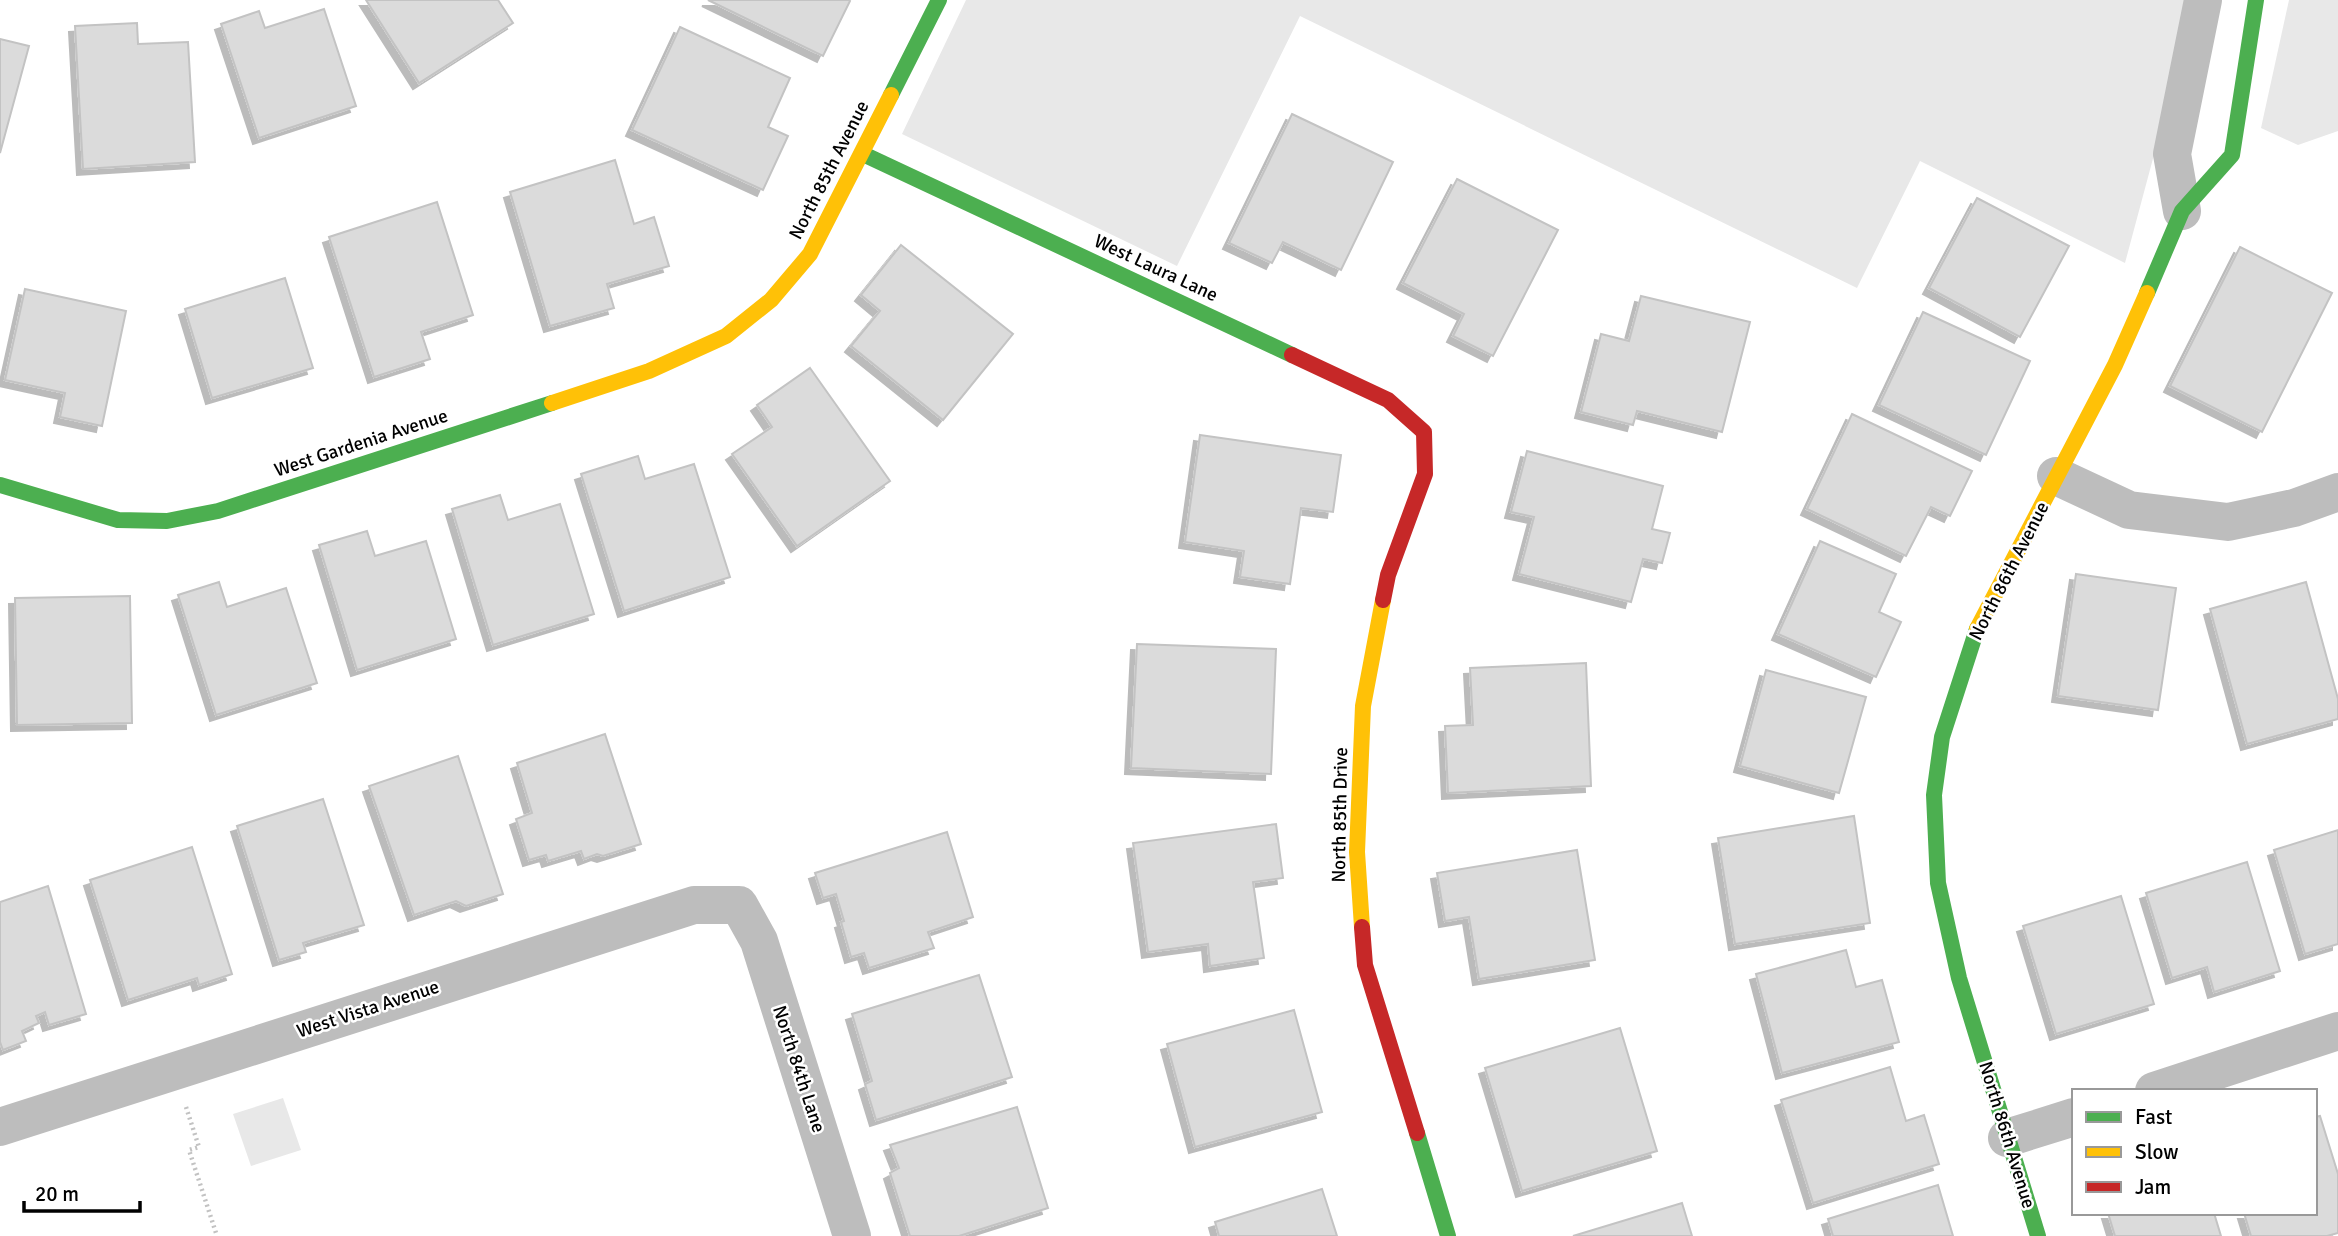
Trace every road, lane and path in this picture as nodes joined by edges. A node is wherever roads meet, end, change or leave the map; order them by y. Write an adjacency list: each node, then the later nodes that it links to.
1 (939, 0): 4 (street, North 85th Avenue)
2 (2203, 0): 5 (street)
3 (2256, 0): 5 (street, North 86th Avenue)
4 (863, 154): 6 (street, North 85th Avenue); 7 (street, West Laura Lane)
5 (2182, 211): 8 (street, North 86th Avenue)
6 (726, 336): 9 (street, West Gardenia Avenue)
7 (1424, 432): 20 (street, North 85th Drive)
8 (2056, 477): 10 (street); 17 (street, North 86th Avenue)
9 (0, 485)
10 (2338, 492)
11 (738, 905): 13 (street, West Vista Avenue); 19 (street, North 84th Lane)
12 (2338, 1031): 14 (street)
13 (175, 1071): 16 (street, West Vista Avenue); 18 (path)
14 (2160, 1089)
15 (2072, 1117): 17 (street)
16 (0, 1127)
17 (2007, 1138): 21 (street, North 86th Avenue)
18 (217, 1236)
19 (852, 1236)
20 (1448, 1236)
21 (2038, 1236)

